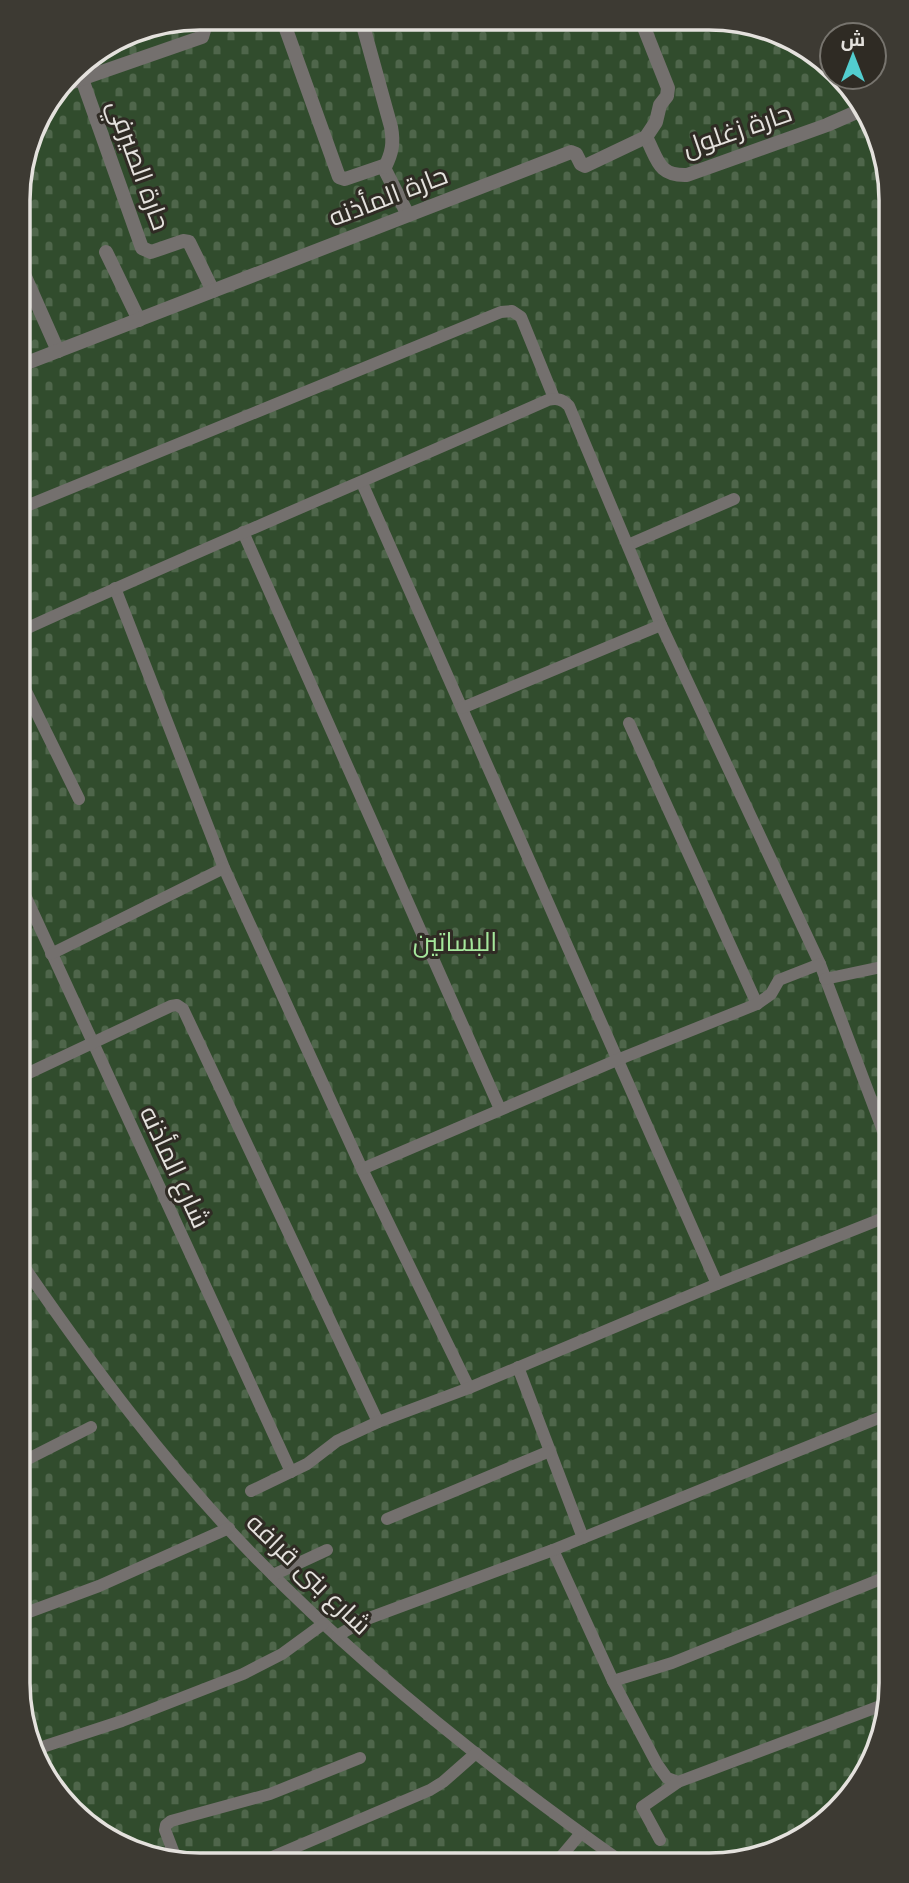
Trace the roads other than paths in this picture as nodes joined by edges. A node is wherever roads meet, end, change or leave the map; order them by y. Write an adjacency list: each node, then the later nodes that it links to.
1 (204, 30): 5 (street)
2 (286, 30): 8 (street)
3 (364, 30): 8 (street)
4 (645, 30): 7 (street)
5 (82, 79): 12 (street, حارة الصيرفي)
6 (855, 113): 7 (street, حارة زغلول)
7 (646, 137): 9 (street, حارة المأذنه)
8 (385, 167): 9 (street)
9 (408, 215): 12 (street, حارة المأذنه)
10 (106, 251): 13 (street)
11 (30, 289): 14 (street)
12 (213, 291): 13 (street, حارة المأذنه)
13 (139, 320): 14 (street, حارة المأذنه)
14 (58, 351): 15 (street, حارة المأذنه)
15 (30, 362)
16 (554, 398): 17 (lane); 19 (lane); 21 (lane)
17 (362, 483): 20 (lane); 26 (lane)
18 (734, 499): 21 (lane)
19 (30, 505)
20 (243, 532): 22 (lane); 39 (lane)
21 (628, 545): 23 (lane)
22 (115, 588): 24 (lane); 29 (lane)
23 (661, 625): 26 (lane); 32 (lane)
24 (30, 627)
25 (30, 699): 28 (lane)
26 (462, 708): 37 (lane)
27 (629, 723): 35 (lane)
28 (79, 799)
29 (224, 868): 31 (lane); 41 (lane)
30 (30, 907): 31 (lane, شارع المأذنه)
31 (51, 954): 36 (lane, شارع المأذنه)
32 (820, 964): 34 (lane); 35 (lane)
33 (879, 967): 34 (lane)
34 (825, 978): 40 (lane)
35 (757, 1004): 37 (lane)
36 (93, 1044): 38 (lane); 48 (lane); 52 (lane, شارع المأذنه)
37 (617, 1060): 39 (lane); 44 (lane)
38 (30, 1073)
39 (500, 1109): 41 (lane)
40 (879, 1110)
41 (362, 1169): 46 (lane)
42 (879, 1220): 44 (lane)
43 (30, 1275): 55 (lane, شارع بنى قرافه)
44 (717, 1284): 45 (lane)
45 (518, 1367): 46 (lane); 50 (lane)
46 (470, 1388): 48 (lane)
47 (879, 1418): 56 (lane)
48 (378, 1422): 52 (lane)
49 (91, 1427): 51 (lane)
50 (550, 1451): 54 (lane); 56 (lane)
51 (30, 1458)
52 (291, 1472): 53 (lane)
53 (251, 1491)
54 (387, 1519)
55 (229, 1528): 59 (lane, شارع بنى قرافه); 61 (lane)
56 (583, 1538): 58 (lane)
57 (327, 1550): 59 (lane)
58 (553, 1550): 63 (lane); 64 (lane)
59 (273, 1575): 62 (lane, شارع بنى قرافه)
60 (879, 1580): 64 (lane)
61 (30, 1611)
62 (323, 1624): 63 (lane, شارع بنى قرافه); 66 (lane)
63 (337, 1636): 67 (lane, شارع بنى قرافه)
64 (613, 1681): 69 (lane)
65 (877, 1707): 69 (lane)
66 (43, 1747)
67 (476, 1752): 70 (lane, شارع بنى قرافه); 73 (lane)
68 (360, 1758): 72 (lane)
69 (678, 1782): 71 (lane)
70 (581, 1833): 74 (lane); 75 (lane, شارع بنى قرافه)
71 (660, 1840)
72 (173, 1851)
73 (282, 1853)
74 (564, 1853)
75 (609, 1853)

